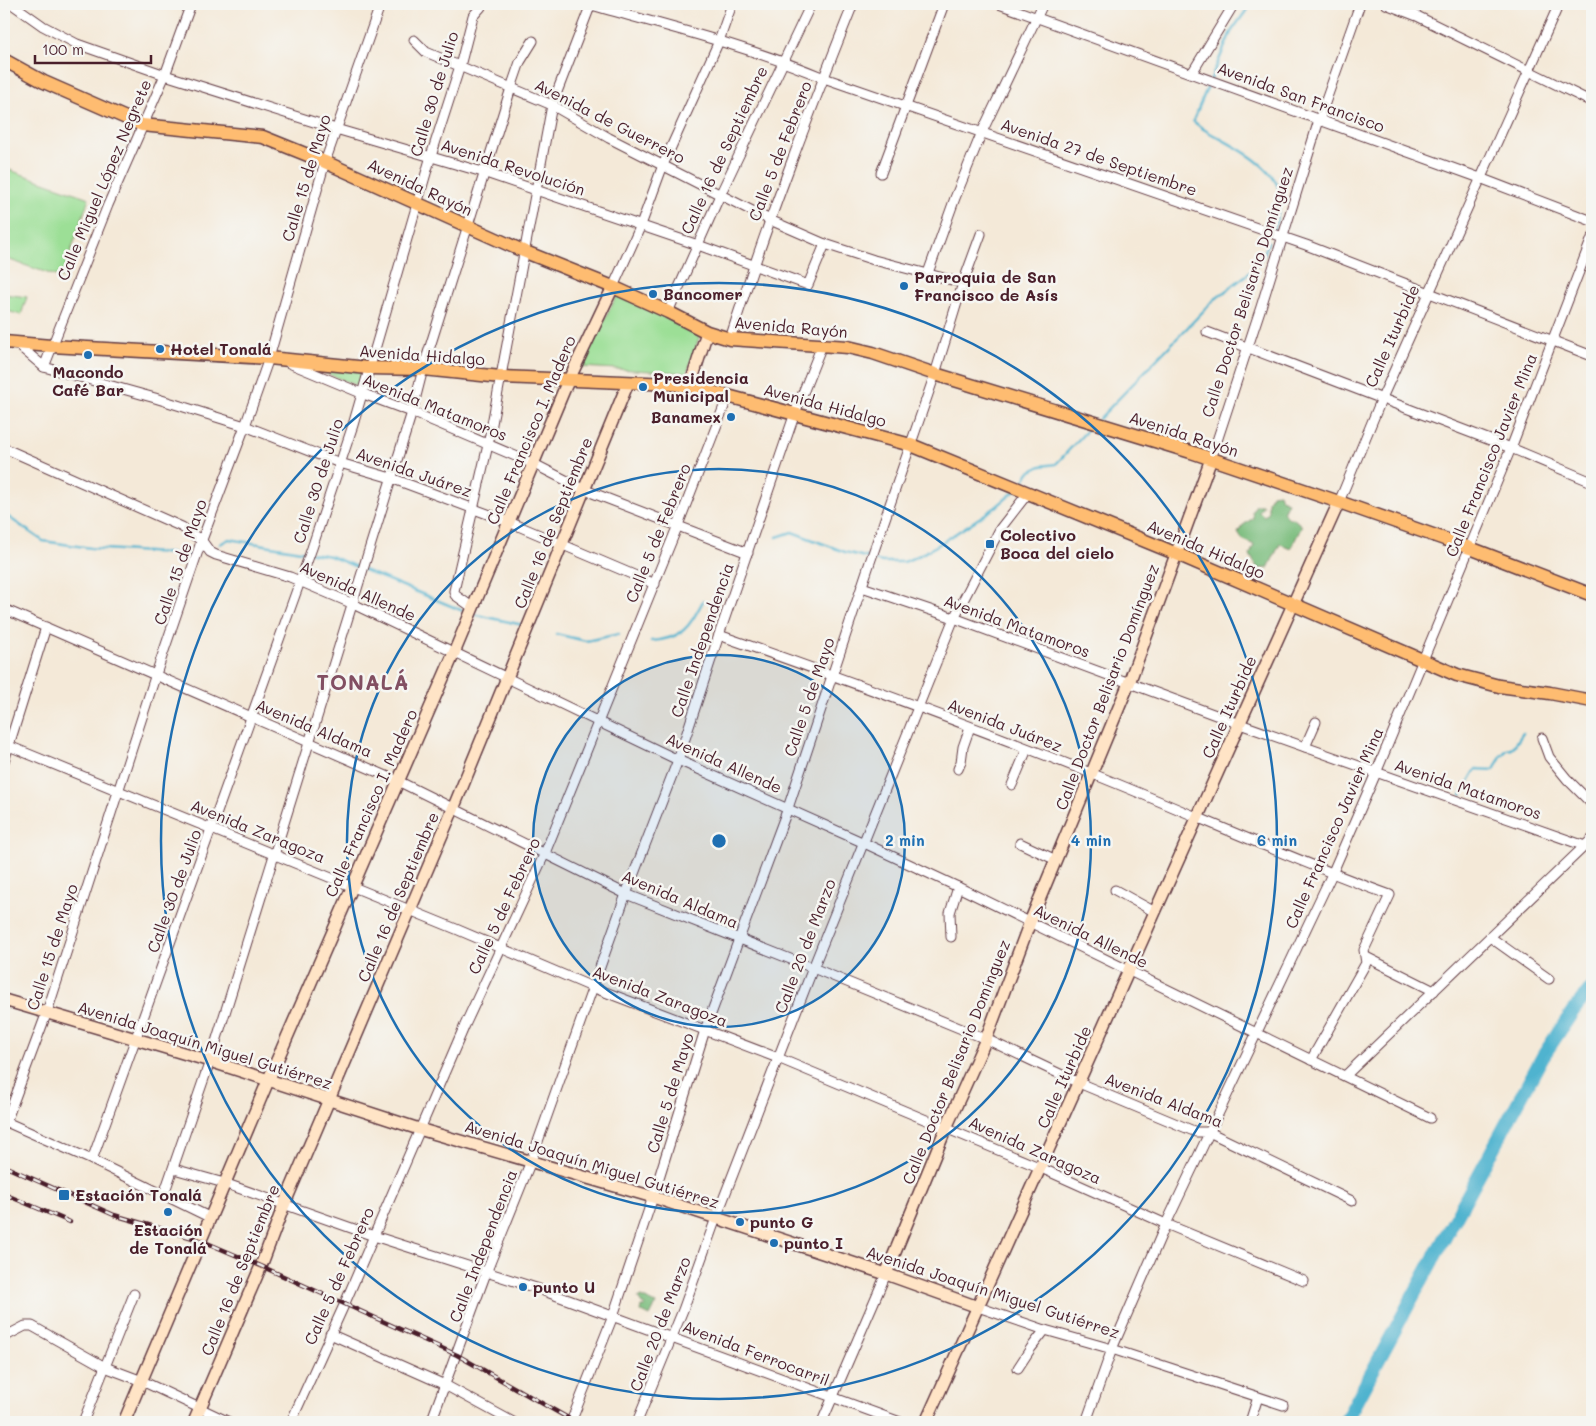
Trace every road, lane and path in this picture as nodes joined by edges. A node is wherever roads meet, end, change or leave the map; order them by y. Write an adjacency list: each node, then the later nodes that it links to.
1 (12, 4): 24 (street, Avenida Revolución)
2 (190, 4): 24 (street, Calle Miguel López Negrete)
3 (481, 4): 22 (street, Calle 30 de Julio)
4 (591, 4): 19 (street, Avenida 27 de Septiembre); 29 (street)
5 (732, 4): 19 (street, Calle Francisco I. Madero)
6 (812, 4): 21 (street, Calle 16 de Septiembre)
7 (853, 4): 26 (street, Calle 5 de Febrero)
8 (944, 4): 30 (street)
9 (999, 4): 16 (street, Avenida San Francisco)
10 (1043, 4): 16 (street)
11 (1234, 4): 25 (street)
12 (1360, 4): 31 (street, Calle Doctor Belisario Domínguez)
13 (1386, 4): 23 (street)
14 (1559, 4): 23 (street, Calle Iturbide)
15 (378, 12): 33 (street, Calle 15 de Mayo)
16 (1037, 16): 25 (street, Avenida San Francisco); 34 (street)
17 (414, 40): 22 (street, Avenida de Guerrero)
18 (533, 41): 27 (street)
19 (719, 41): 21 (street, Avenida 27 de Septiembre); 37 (street, Calle Francisco I. Madero)
20 (4, 60): 32 (main road, Avenida Rayón)
21 (783, 61): 26 (street, Avenida 27 de Septiembre); 42 (street, Calle 16 de Septiembre)
22 (460, 66): 27 (street, Avenida de Guerrero); 35 (street, Calle 30 de Julio)
23 (1529, 71): 28 (street); 40 (street, Calle Iturbide)
24 (165, 75): 32 (street, Calle Miguel López Negrete); 33 (street, Avenida Revolución)
25 (1196, 75): 31 (street, Avenida San Francisco)
26 (824, 78): 30 (street, Avenida 27 de Septiembre); 44 (street, Calle 5 de Febrero)
27 (511, 88): 29 (street, Avenida de Guerrero); 38 (street)
28 (1592, 102)
29 (552, 105): 37 (street, Avenida de Guerrero); 41 (street)
30 (906, 106): 34 (street, Avenida 27 de Septiembre); 39 (street)
31 (1319, 120): 40 (street, Avenida San Francisco); 49 (street, Calle Doctor Belisario Domínguez)
32 (142, 125): 36 (main road, Avenida Rayón); 66 (street, Calle Miguel López Negrete)
33 (336, 129): 35 (street, Avenida Revolución); 36 (street, Calle 15 de Mayo)
34 (982, 132): 49 (street, Avenida 27 de Septiembre); 55 (street)
35 (431, 156): 38 (street, Avenida Revolución); 43 (street, Calle 30 de Julio)
36 (325, 162): 43 (main road, Avenida Rayón); 69 (street, Calle 15 de Mayo)
37 (663, 165): 42 (street, Avenida de Guerrero); 46 (street, Calle Francisco I. Madero)
38 (486, 173): 41 (street, Avenida Revolución); 47 (street)
39 (881, 173)
40 (1480, 178): 45 (street, Avenida San Francisco); 58 (street, Calle Iturbide)
41 (535, 190): 46 (street, Avenida Revolución); 53 (street)
42 (720, 195): 44 (street, Avenida de Guerrero); 52 (street, Calle 16 de Septiembre)
43 (418, 202): 47 (main road, Avenida Rayón); 71 (street, Calle 30 de Julio)
44 (770, 220): 51 (street, Avenida de Guerrero); 54 (street, Calle 5 de Febrero)
45 (1592, 221)
46 (640, 225): 52 (street, Avenida Revolución); 57 (street, Calle Francisco I. Madero)
47 (467, 226): 53 (main road, Avenida Rayón); 72 (street)
48 (982, 234): 56 (street, Calle 5 de Mayo)
49 (1282, 237): 58 (street, Avenida 27 de Septiembre); 67 (street, Calle Doctor Belisario Domínguez)
50 (1592, 238): 63 (street, Calle Francisco Javier Mina)
51 (825, 244): 54 (street, Avenida Revolución); 55 (street, Avenida de Guerrero)
52 (698, 245): 54 (street, Avenida Revolución); 59 (street, Calle 16 de Septiembre)
53 (523, 251): 57 (main road, Avenida Rayón); 74 (street)
54 (753, 266): 62 (street, Calle 5 de Febrero)
55 (928, 273): 56 (street, Avenida de Guerrero)
56 (963, 283): 73 (street, Calle 5 de Mayo)
57 (613, 287): 59 (main road, Avenida Rayón); 75 (street, Calle Francisco I. Madero)
58 (1429, 292): 63 (street, Avenida 27 de Septiembre); 80 (street, Calle Iturbide)
59 (668, 312): 60 (main road, Avenida Rayón)
60 (707, 332): 62 (main road, Avenida Rayón); 77 (street)
61 (1207, 332): 67 (street)
62 (730, 339): 65 (main road, Avenida Rayón)
63 (1553, 340): 68 (street, Avenida 27 de Septiembre); 87 (street, Calle Francisco Javier Mina)
64 (10, 342): 66 (main road, Avenida Hidalgo); 70 (street)
65 (822, 345): 73 (main road, Avenida Rayón); 82 (street, Calle Independencia)
66 (51, 346): 69 (main road, Avenida Hidalgo); 70 (street, Calle Miguel López Negrete)
67 (1248, 347): 80 (street); 88 (street, Calle Doctor Belisario Domínguez)
68 (1592, 356)
69 (273, 358): 71 (main road, Avenida Hidalgo); 78 (street, Avenida Matamoros); 83 (street, Calle 15 de Mayo)
70 (44, 367): 83 (street, Avenida Juárez)
71 (368, 368): 72 (main road, Avenida Hidalgo); 78 (street, Calle 30 de Julio)
72 (423, 370): 74 (main road, Avenida Hidalgo); 81 (street)
73 (935, 374): 85 (street, Calle 5 de Mayo); 88 (main road, Avenida Rayón)
74 (502, 377): 75 (main road, Avenida Hidalgo); 84 (street)
75 (568, 380): 76 (main road, Avenida Hidalgo); 90 (street, Calle Francisco I. Madero)
76 (628, 382): 77 (main road, Avenida Hidalgo); 93 (street, Calle 16 de Septiembre)
77 (690, 386): 79 (main road, Avenida Hidalgo)
78 (361, 393): 81 (street, Avenida Matamoros); 89 (street, Calle 30 de Julio)
79 (728, 396): 82 (main road, Avenida Hidalgo); 98 (street, Calle 5 de Febrero)
80 (1382, 398): 87 (street); 95 (street, Calle Iturbide)
81 (412, 412): 84 (street, Avenida Matamoros); 91 (street)
82 (795, 414): 85 (main road, Avenida Hidalgo); 102 (street, Calle Independencia)
83 (245, 426): 89 (street, Avenida Juárez); 99 (street, Calle 15 de Mayo)
84 (488, 445): 90 (street, Avenida Matamoros); 96 (street)
85 (911, 445): 94 (main road, Avenida Hidalgo); 106 (street, Calle 5 de Mayo)
86 (4, 448): 99 (street, Avenida Allende)
87 (1511, 448): 92 (street); 101 (street, Calle Francisco Javier Mina)
88 (1211, 459): 95 (main road, Avenida Rayón); 103 (street, Calle Doctor Belisario Domínguez)
89 (340, 463): 91 (street, Avenida Juárez); 104 (street, Calle 30 de Julio)
90 (534, 464): 93 (street, Avenida Matamoros); 97 (street, Calle Francisco I. Madero)
91 (391, 478): 96 (street, Avenida Juárez); 108 (street)
92 (1592, 482)
93 (585, 490): 98 (street, Avenida Matamoros); 100 (street, Calle 16 de Septiembre)
94 (1027, 493): 103 (main road, Avenida Hidalgo); 112 (street, Calle 20 de Marzo)
95 (1339, 502): 101 (main road, Avenida Rayón); 109 (street, Calle Iturbide)
96 (474, 509): 97 (street, Avenida Juárez); 111 (street)
97 (508, 522): 100 (street, Avenida Juárez); 111 (street, Calle Francisco I. Madero)
98 (678, 525): 102 (street, Avenida Matamoros); 105 (street, Calle 5 de Febrero)
99 (202, 541): 104 (street, Avenida Allende); 118 (street, Calle 15 de Mayo)
100 (562, 544): 105 (street, Avenida Juárez); 119 (street, Calle 16 de Septiembre)
101 (1470, 548): 107 (main road, Avenida Rayón); 116 (street, Calle Francisco Javier Mina)
102 (748, 552): 114 (street, Calle Independencia)
103 (1177, 554): 109 (main road, Avenida Hidalgo); 120 (street, Calle Doctor Belisario Domínguez)
104 (302, 577): 108 (street, Avenida Allende); 123 (street, Calle 30 de Julio)
105 (654, 584): 124 (street, Calle 5 de Febrero)
106 (862, 587): 112 (street, Avenida Matamoros); 117 (street, Calle 5 de Mayo)
107 (1592, 595)
108 (352, 603): 115 (street, Avenida Allende); 129 (street)
109 (1293, 604): 116 (main road, Avenida Hidalgo); 126 (street, Calle Iturbide)
110 (4, 609): 113 (street, Avenida Aldama)
111 (472, 609): 115 (street, Calle Francisco I. Madero)
112 (954, 618): 120 (street, Avenida Matamoros); 122 (street, Calle 20 de Marzo)
113 (46, 627): 118 (street, Avenida Aldama); 130 (street)
114 (719, 635): 117 (street, Avenida Juárez); 133 (street, Calle Independencia)
115 (454, 653): 119 (street, Avenida Allende); 138 (street, Calle Francisco I. Madero)
116 (1423, 661): 121 (main road, Avenida Hidalgo); 136 (street, Calle Francisco Javier Mina)
117 (832, 675): 122 (street, Avenida Juárez); 142 (street, Calle 5 de Mayo)
118 (156, 676): 123 (street, Avenida Aldama); 140 (street, Calle 15 de Mayo)
119 (507, 678): 124 (street, Avenida Allende); 143 (street, Calle 16 de Septiembre)
120 (1129, 683): 126 (street, Avenida Matamoros); 137 (street, Calle Doctor Belisario Domínguez)
121 (1592, 701)
122 (917, 708): 127 (street, Avenida Juárez); 147 (street, Calle 20 de Marzo)
123 (252, 718): 129 (street, Avenida Aldama); 145 (street, Calle 30 de Julio)
124 (599, 722): 133 (street, Avenida Allende); 150 (street, Calle 5 de Febrero)
125 (1316, 722): 131 (street)
126 (1240, 724): 131 (street, Avenida Matamoros); 144 (street, Calle Iturbide)
127 (970, 727): 132 (street, Avenida Juárez); 135 (street)
128 (1542, 738): 141 (street)
129 (309, 741): 138 (street, Avenida Aldama); 151 (street)
130 (6, 744): 134 (street); 140 (street, Avenida Zaragoza)
131 (1306, 747): 136 (street, Avenida Matamoros)
132 (1027, 749): 137 (street, Avenida Juárez); 139 (street)
133 (678, 760): 142 (street, Avenida Allende); 157 (street, Calle Independencia)
134 (4, 761)
135 (958, 769)
136 (1376, 772): 149 (street, Avenida Matamoros); 153 (street, Calle Francisco Javier Mina)
137 (1092, 774): 144 (street, Avenida Juárez); 152 (street, Calle Doctor Belisario Domínguez)
138 (398, 781): 143 (street, Avenida Aldama); 154 (street, Calle Francisco I. Madero)
139 (1012, 785)
140 (119, 790): 145 (street, Avenida Zaragoza); 172 (street, Calle 15 de Mayo)
141 (1592, 804)
142 (788, 808): 147 (street, Avenida Allende); 163 (street, Calle 5 de Mayo)
143 (453, 809): 150 (street, Avenida Aldama); 158 (street, Calle 16 de Septiembre)
144 (1198, 818): 153 (street, Avenida Juárez); 159 (street, Calle Iturbide)
145 (212, 829): 151 (street, Avenida Zaragoza); 175 (street, Calle 30 de Julio)
146 (1592, 839): 149 (street)
147 (862, 842): 155 (street, Avenida Allende); 166 (street, Calle 20 de Marzo)
148 (1020, 843): 152 (street)
149 (1585, 846): 162 (street)
150 (545, 853): 157 (street, Avenida Aldama); 164 (street, Calle 5 de Febrero)
151 (274, 854): 154 (street, Avenida Zaragoza); 179 (street)
152 (1056, 860): 160 (street, Calle Doctor Belisario Domínguez)
153 (1332, 874): 165 (street, Avenida Juárez); 174 (street, Calle Francisco Javier Mina)
154 (352, 887): 158 (street, Avenida Zaragoza); 181 (street, Calle Francisco I. Madero)
155 (958, 887): 160 (street, Avenida Allende); 161 (street)
156 (1115, 890): 159 (street)
157 (626, 894): 163 (street, Avenida Aldama); 169 (street, Calle Independencia)
158 (409, 910): 164 (street, Avenida Zaragoza); 183 (street, Calle 16 de Septiembre)
159 (1155, 912): 167 (street, Calle Iturbide)
160 (1030, 922): 167 (street, Avenida Allende); 176 (street, Calle Doctor Belisario Domínguez)
161 (951, 936)
162 (1490, 937): 168 (street); 170 (street)
163 (738, 940): 166 (street, Avenida Aldama); 173 (street, Calle 5 de Mayo)
164 (502, 948): 169 (street, Avenida Zaragoza); 187 (street, Calle 5 de Febrero)
165 (1366, 957): 170 (street); 178 (street)
166 (813, 968): 176 (street, Avenida Aldama); 177 (street, Calle 20 de Marzo)
167 (1129, 971): 174 (street, Avenida Allende); 182 (street, Calle Iturbide)
168 (1549, 979)
169 (592, 987): 173 (street, Avenida Zaragoza); 190 (street, Calle Independencia)
170 (1434, 991): 180 (street)
171 (4, 1000): 172 (street, Avenida Joaquín Miguel Gutiérrez)
172 (47, 1012): 175 (street, Avenida Joaquín Miguel Gutiérrez); 185 (street, Calle 15 de Mayo)
173 (705, 1030): 177 (street, Avenida Zaragoza); 195 (street, Calle 5 de Mayo)
174 (1256, 1033): 178 (street, Avenida Allende); 188 (street, Calle Francisco Javier Mina)
175 (136, 1039): 179 (street, Avenida Joaquín Miguel Gutiérrez); 189 (street, Calle 30 de Julio)
176 (986, 1039): 182 (street, Avenida Aldama); 186 (street, Calle Doctor Belisario Domínguez)
177 (778, 1058): 186 (street, Avenida Zaragoza); 199 (street, Calle 20 de Marzo)
178 (1311, 1060): 180 (street, Avenida Allende)
179 (210, 1062): 181 (street, Avenida Joaquín Miguel Gutiérrez); 192 (street)
180 (1345, 1076): 184 (street, Avenida Allende)
181 (268, 1081): 183 (street, Avenida Joaquín Miguel Gutiérrez); 193 (street, Calle Francisco I. Madero)
182 (1079, 1083): 188 (street, Avenida Aldama); 191 (street, Calle Iturbide)
183 (329, 1100): 187 (street, Avenida Joaquín Miguel Gutiérrez); 197 (street, Calle 16 de Septiembre)
184 (1430, 1118)
185 (5, 1122): 189 (street)
186 (946, 1128): 191 (street, Avenida Zaragoza); 203 (street, Calle Doctor Belisario Domínguez)
187 (419, 1129): 190 (street, Avenida Joaquín Miguel Gutiérrez); 201 (street, Calle 5 de Febrero)
188 (1209, 1132): 196 (street, Avenida Aldama); 200 (street, Calle Francisco Javier Mina)
189 (92, 1160): 194 (street)
190 (531, 1161): 195 (street, Avenida Joaquín Miguel Gutiérrez); 202 (street, Calle Independencia)
191 (1041, 1168): 200 (street, Avenida Zaragoza); 206 (street, Calle Iturbide)
192 (174, 1169): 193 (street, Avenida Ferrocarril); 194 (street)
193 (224, 1184): 197 (street, Avenida Ferrocarril); 198 (street, Calle Francisco I. Madero)
194 (164, 1194): 198 (street)
195 (653, 1198): 199 (street, Avenida Joaquín Miguel Gutiérrez); 207 (street, Calle 5 de Mayo)
196 (1352, 1201)
197 (284, 1205): 201 (street, Avenida Ferrocarril); 220 (street, Calle 16 de Septiembre)
198 (209, 1217): 215 (street, Calle Francisco I. Madero)
199 (716, 1218): 203 (street, Avenida Joaquín Miguel Gutiérrez); 211 (street, Calle 20 de Marzo)
200 (1166, 1224): 204 (street, Avenida Zaragoza); 212 (street, Calle Francisco Javier Mina)
201 (374, 1236): 202 (street, Avenida Ferrocarril); 209 (street, Calle 5 de Febrero)
202 (486, 1273): 207 (street, Avenida Ferrocarril); 216 (street, Calle Independencia)
203 (886, 1274): 206 (street, Avenida Joaquín Miguel Gutiérrez); 218 (street, Calle Doctor Belisario Domínguez)
204 (1304, 1281)
205 (134, 1294): 213 (street)
206 (978, 1307): 208 (street, Avenida Joaquín Miguel Gutiérrez); 232 (street, Calle Iturbide)
207 (613, 1316): 211 (street, Avenida Ferrocarril); 228 (street, Calle 5 de Mayo)
208 (1045, 1330): 212 (street, Avenida Joaquín Miguel Gutiérrez); 214 (street)
209 (330, 1334): 216 (street); 225 (street, Calle 5 de Febrero)
210 (4, 1337): 213 (street)
211 (671, 1337): 218 (street, Avenida Ferrocarril); 229 (street, Calle 20 de Marzo)
212 (1112, 1348): 217 (street, Avenida Joaquín Miguel Gutiérrez); 233 (street, Calle Francisco Javier Mina)
213 (105, 1366): 215 (street); 221 (street)
214 (1018, 1368)
215 (142, 1381): 220 (street); 222 (street, Calle Francisco I. Madero)
216 (445, 1385): 226 (street, Calle Independencia); 227 (street)
217 (1258, 1397): 219 (street, Avenida Joaquín Miguel Gutiérrez); 234 (street)
218 (833, 1398): 230 (street, Calle Doctor Belisario Domínguez); 231 (street, Avenida Ferrocarril)
219 (1282, 1405)
220 (200, 1408): 223 (street, Calle 16 de Septiembre); 224 (street)
221 (83, 1422)
222 (124, 1422)
223 (194, 1422)
224 (229, 1422)
225 (291, 1422)
226 (431, 1422)
227 (513, 1422)
228 (571, 1422)
229 (637, 1422)
230 (822, 1422)
231 (900, 1422)
232 (926, 1422)
233 (1086, 1422)
234 (1250, 1422)

